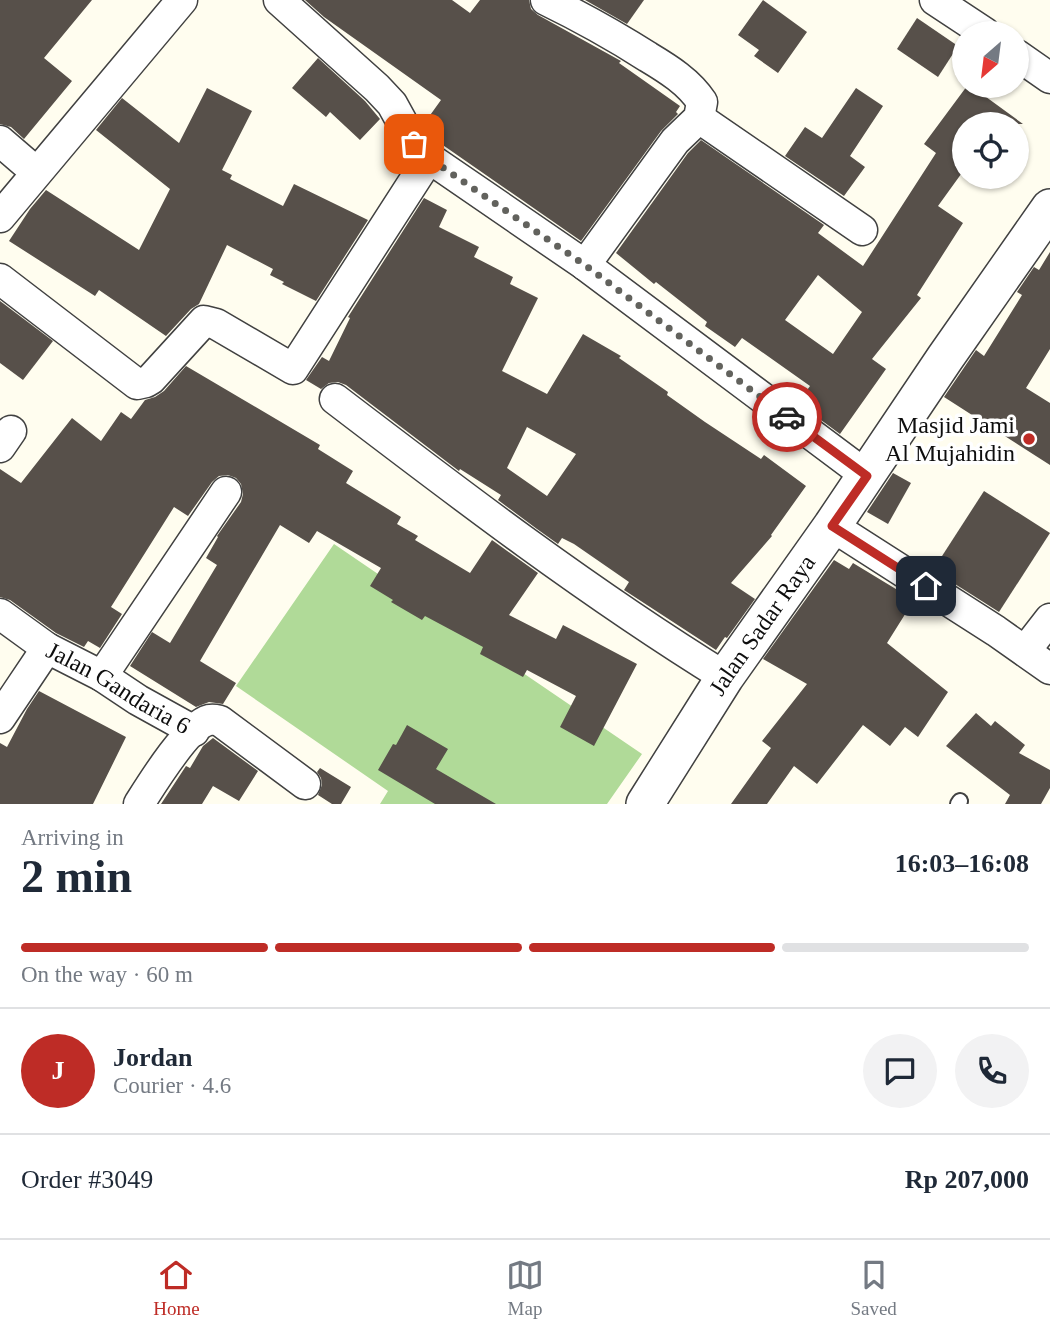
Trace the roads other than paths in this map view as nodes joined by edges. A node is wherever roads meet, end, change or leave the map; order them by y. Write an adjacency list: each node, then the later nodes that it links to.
1 (182, 0): 11 (street)
2 (279, 0): 10 (street)
3 (547, 0): 8 (street)
4 (935, 0): 5 (street)
5 (967, 21)
6 (1029, 63): 7 (street)
7 (1050, 78)
8 (699, 118): 14 (street); 15 (street)
9 (0, 141): 11 (street)
10 (429, 158): 15 (street); 16 (street)
11 (36, 172): 13 (street)
12 (1050, 208): 18 (street, Jalan Sadar Raya)
13 (0, 217)
14 (862, 230)
15 (585, 265): 18 (street)
16 (0, 279)
17 (335, 399): 27 (street)
18 (867, 476): 20 (street, Jalan Sadar Raya)
19 (226, 492): 26 (street)
20 (832, 526): 24 (street); 27 (street, Jalan Sadar Raya)
21 (0, 614): 23 (street, Jalan Gandaria 6)
22 (1050, 619): 24 (street)
23 (47, 648): 26 (street, Jalan Gandaria 6); 28 (street)
24 (1025, 652): 25 (street)
25 (1050, 669)
26 (102, 676): 29 (street, Jalan Gandaria 6)
27 (725, 677): 32 (street, Jalan Sadar Raya)
28 (0, 718)
29 (194, 731): 30 (street, Jalan Gandaria 6); 31 (street)
30 (305, 784)
31 (139, 804)
32 (645, 804)

